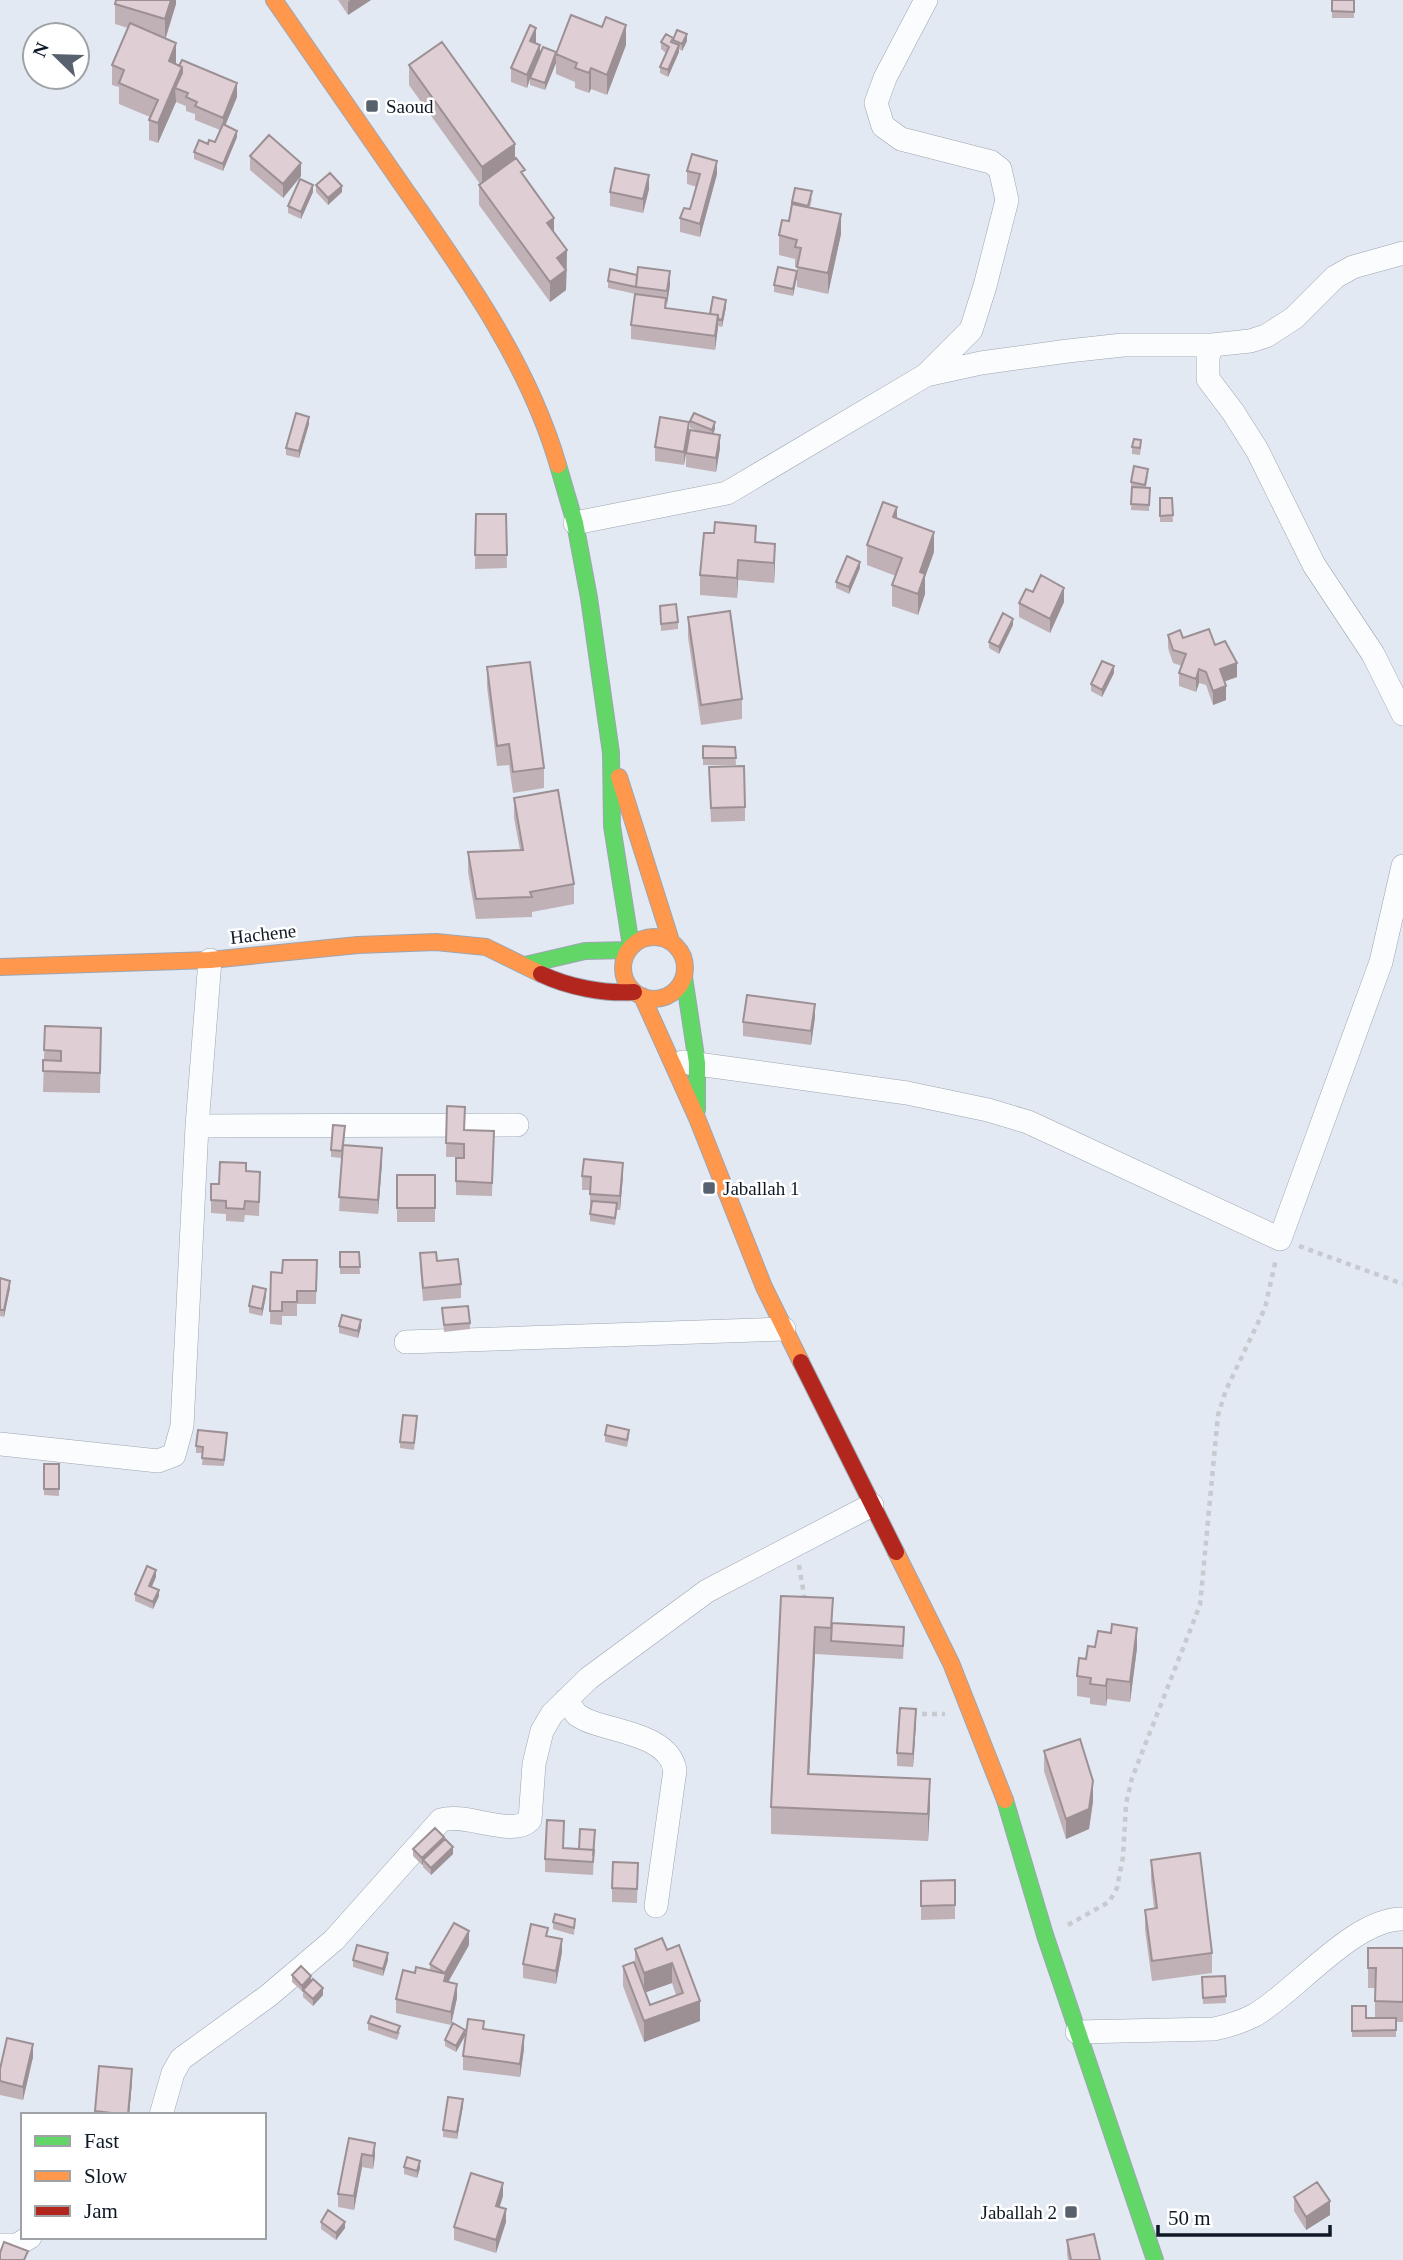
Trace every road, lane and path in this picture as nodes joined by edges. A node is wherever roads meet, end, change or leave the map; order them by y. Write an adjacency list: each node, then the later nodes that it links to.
1 (274, 0): 8 (main road)
2 (926, 0): 6 (street)
3 (1401, 252): 4 (street)
4 (1212, 345): 5 (street); 7 (street)
5 (1156, 346): 6 (street); 7 (street)
6 (926, 376): 8 (street)
7 (1208, 379): 9 (street)
8 (575, 523): 10 (main road)
9 (1403, 714)
10 (611, 753): 12 (main road); 13 (main road)
11 (1403, 866): 24 (street)
12 (671, 941): 13 (main road); 17 (main road)
13 (630, 948): 15 (main road); 18 (main road)
14 (210, 960): 15 (main road, Hachene); 16 (main road, Hachene); 23 (street)
15 (525, 965): 18 (main road, Hachene)
16 (0, 967)
17 (684, 977): 18 (main road); 20 (main road)
18 (638, 994): 19 (main road)
19 (669, 1061): 20 (street); 21 (main road)
20 (697, 1063): 21 (main road); 24 (street)
21 (697, 1118): 26 (main road)
22 (517, 1125): 23 (street)
23 (197, 1126): 28 (street)
24 (1280, 1239): 25 (path); 37 (path)
25 (1403, 1283)
26 (785, 1329): 27 (street); 29 (main road)
27 (407, 1342)
28 (0, 1444)
29 (872, 1506): 30 (street); 34 (main road)
30 (796, 1543): 31 (path); 32 (street)
31 (807, 1609)
32 (566, 1700): 35 (street); 39 (street)
33 (904, 1713): 34 (path)
34 (972, 1714): 37 (main road)
35 (656, 1906)
36 (1403, 1919): 38 (street)
37 (1045, 1934): 38 (main road)
38 (1077, 2032): 42 (main road)
39 (162, 2113)
40 (27, 2239): 41 (street)
41 (9, 2250)
42 (1156, 2260)

